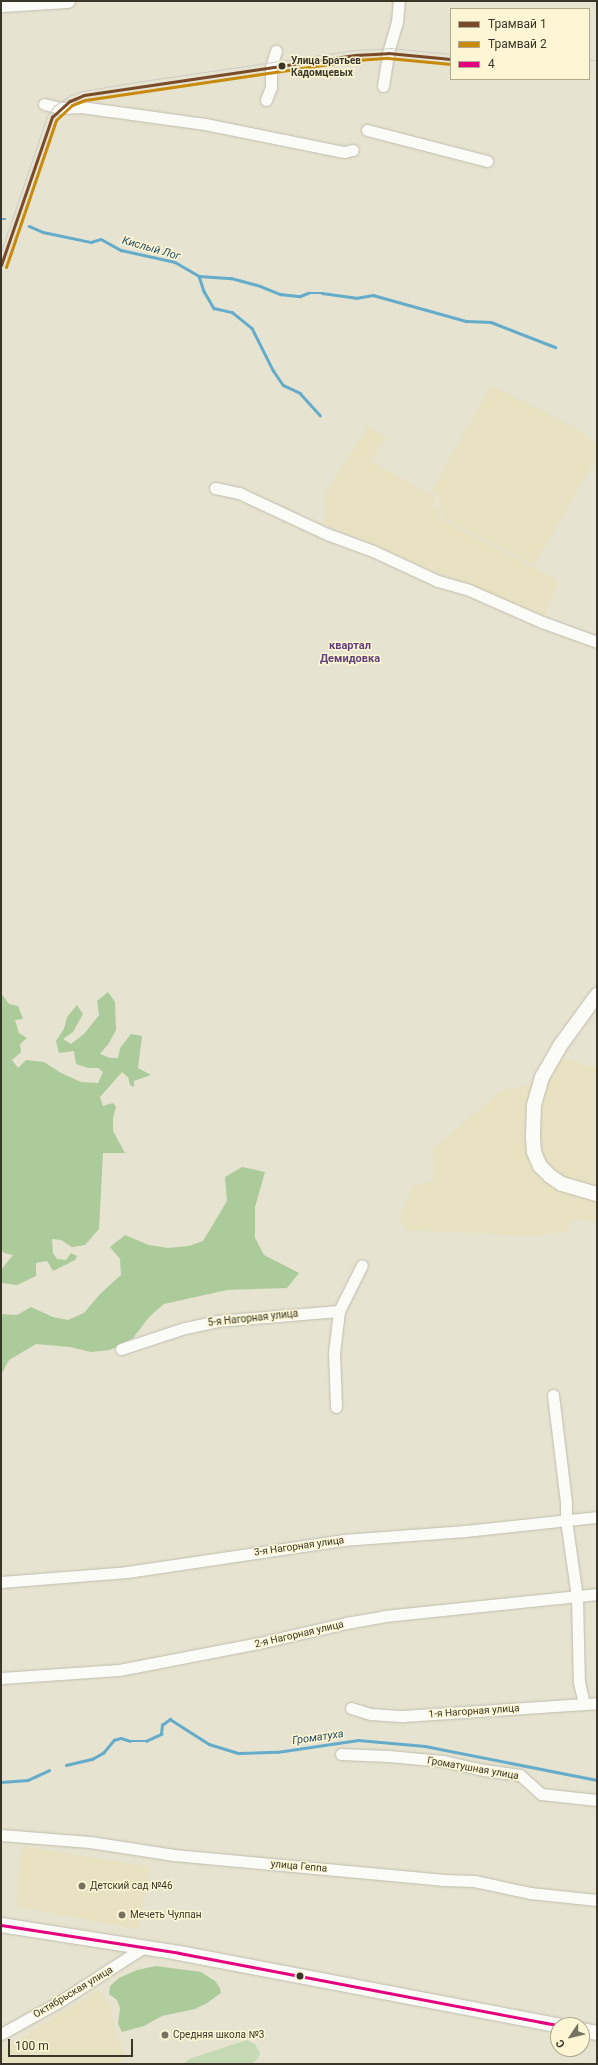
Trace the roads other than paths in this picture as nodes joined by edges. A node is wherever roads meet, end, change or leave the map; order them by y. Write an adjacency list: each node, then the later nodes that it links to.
1 (68, 1): 3 (main road)
2 (399, 1): 5 (street)
3 (1, 5)
4 (276, 51): 6 (street)
5 (383, 86)
6 (266, 100)
7 (44, 104): 9 (street)
8 (367, 130): 10 (street)
9 (353, 150)
10 (487, 161)
11 (215, 488): 12 (street)
12 (597, 642)
13 (597, 995): 14 (main road)
14 (597, 1194)
15 (362, 1265): 16 (street)
16 (339, 1311): 17 (street, 5-я Нагорная улица); 19 (street)
17 (121, 1349)
18 (553, 1395): 21 (street)
19 (336, 1407)
20 (597, 1517): 21 (street, 3-я Нагорная улица)
21 (566, 1520): 22 (street, 3-я Нагорная улица); 24 (street)
22 (1, 1582)
23 (597, 1594): 24 (street, 2-я Нагорная улица)
24 (577, 1597): 25 (street, 2-я Нагорная улица); 26 (street)
25 (1, 1678)
26 (584, 1703): 27 (street, 1-я Нагорная улица); 28 (street, 1-я Нагорная улица)
27 (597, 1703)
28 (351, 1708)
29 (341, 1754): 30 (street, Громатушная улица)
30 (597, 1800)
31 (1, 1835): 32 (street, улица Геппа)
32 (597, 1900)
33 (1, 1925): 34 (main road)
34 (144, 1947): 35 (main road); 36 (street, Октябрьская улица)
35 (550, 2023)
36 (1, 2034)

